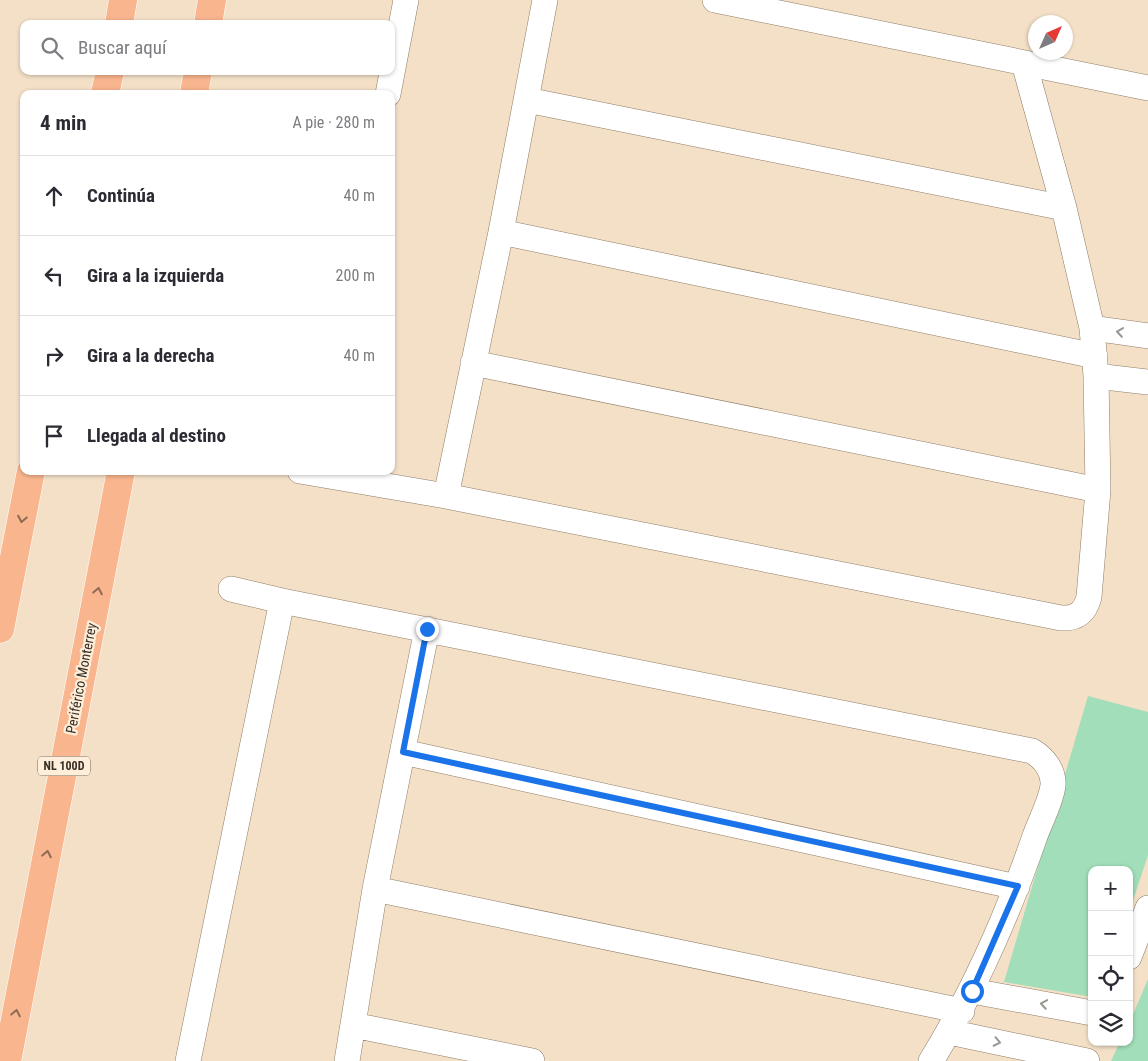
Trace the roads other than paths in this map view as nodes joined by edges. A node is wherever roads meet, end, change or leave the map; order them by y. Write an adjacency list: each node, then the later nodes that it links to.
1 (123, 0): 6 (highway)
2 (212, 0): 7 (highway)
3 (406, 0): 8 (street)
4 (545, 0): 17 (street)
5 (715, 0): 9 (street)
6 (120, 20)
7 (209, 20)
8 (395, 57)
9 (1024, 63): 13 (street); 18 (street)
10 (109, 75): 14 (highway)
11 (197, 75): 15 (highway)
12 (392, 75): 16 (street)
13 (1148, 88)
14 (107, 90)
15 (195, 90)
16 (389, 90)
17 (527, 100): 18 (street); 19 (street)
18 (1064, 208): 20 (street)
19 (501, 232): 22 (street); 23 (street)
20 (1092, 328): 21 (street, one-way to 20); 23 (street)
21 (1148, 336)
22 (473, 363): 28 (street); 29 (street)
23 (1095, 366): 24 (street); 28 (street)
24 (1148, 382)
25 (30, 475): 33 (highway, one-way to 33)
26 (120, 475): 43 (highway, Periférico Monterrey / NL 100D, one-way to 26)
27 (325, 475): 29 (street)
28 (1098, 490): 29 (street)
29 (446, 496)
30 (231, 589): 31 (street)
31 (282, 600): 32 (street); 44 (street)
32 (427, 629): 34 (street); 35 (street)
33 (0, 630)
34 (403, 752): 35 (street); 36 (street)
35 (1018, 886): 39 (street)
36 (375, 889): 39 (street); 41 (street)
37 (1148, 908): 38 (street)
38 (1129, 956)
39 (961, 1011): 40 (street, one-way to 39); 47 (street); 48 (street, one-way to 48)
40 (1088, 1012)
41 (353, 1025): 45 (street); 46 (street)
42 (1093, 1046): 48 (street)
43 (7, 1061)
44 (188, 1061)
45 (347, 1061)
46 (532, 1061)
47 (931, 1061)
48 (1087, 1061)

